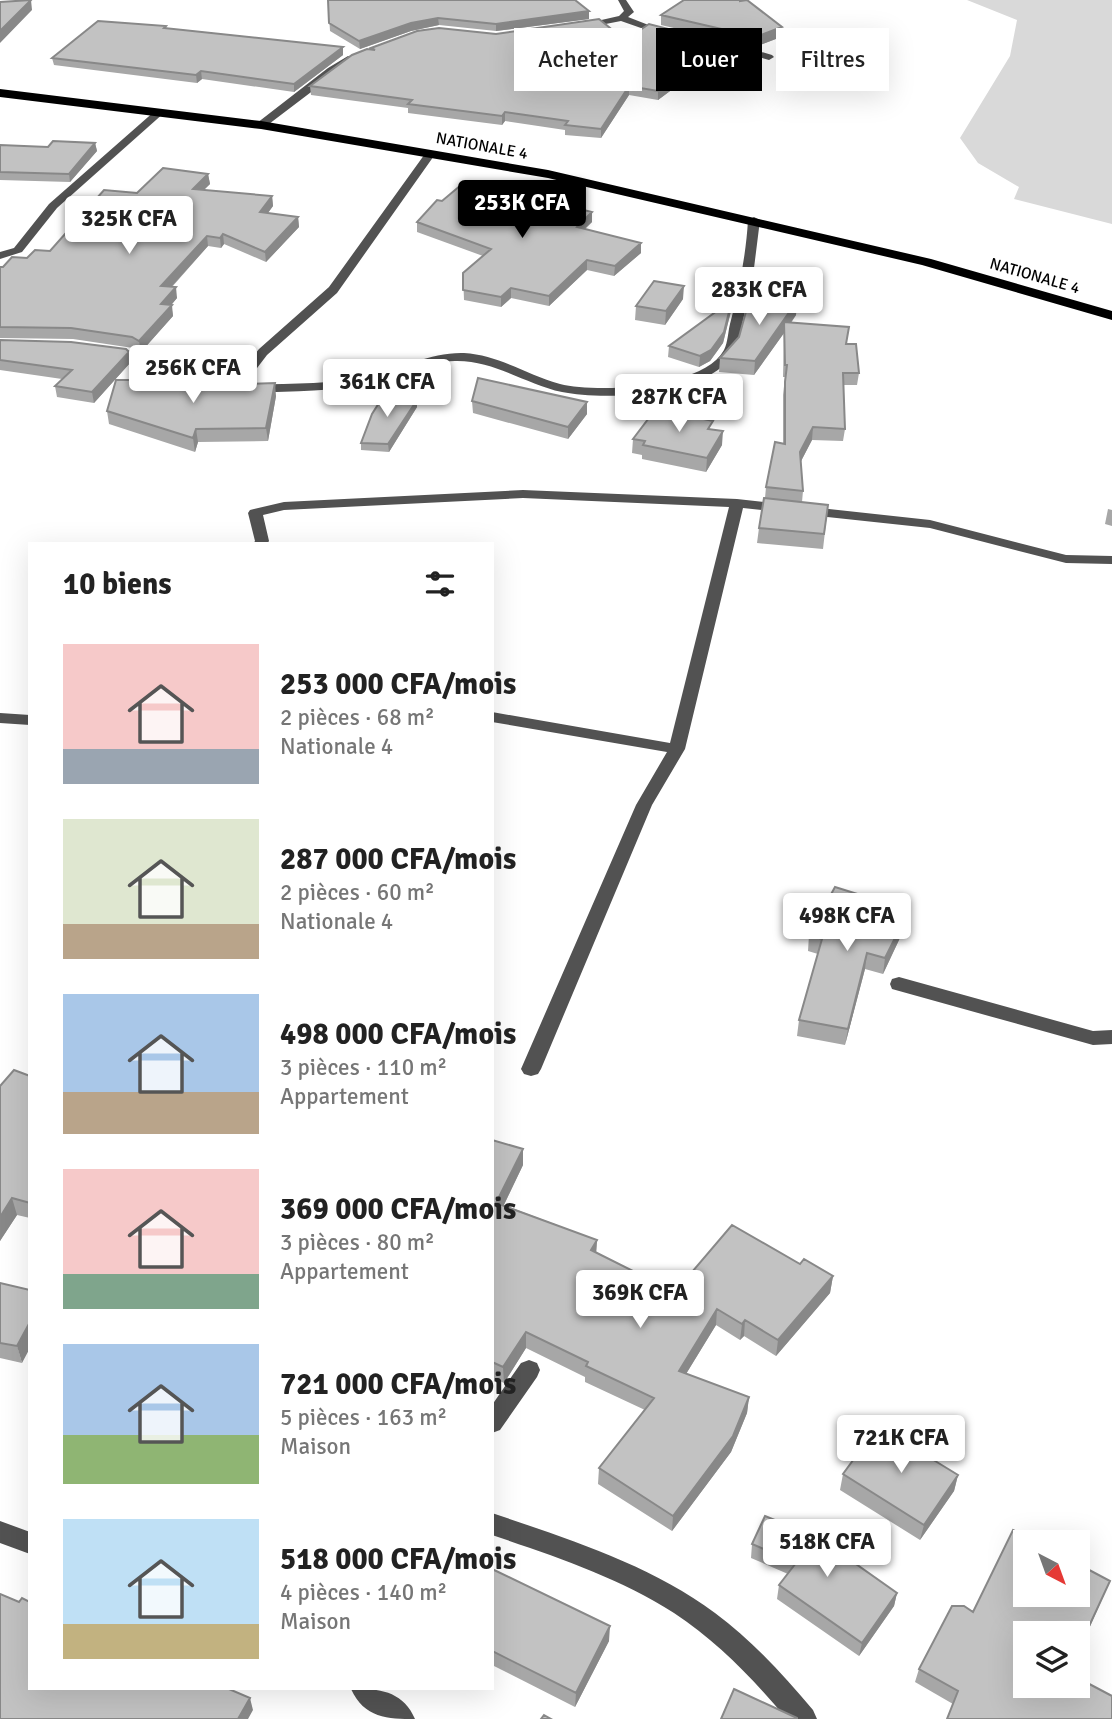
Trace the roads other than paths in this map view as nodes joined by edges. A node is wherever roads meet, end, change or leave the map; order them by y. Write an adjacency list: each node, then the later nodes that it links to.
1 (622, 0): 2 (street)
2 (622, 18): 3 (street); 4 (street)
3 (570, 27)
4 (656, 30)
5 (359, 55): 10 (street)
6 (762, 55): 7 (street)
7 (769, 57)
8 (0, 93): 9 (highway, NATIONALE 4)
9 (160, 112): 10 (highway, NATIONALE 4); 13 (street)
10 (261, 125): 11 (highway, NATIONALE 4)
11 (431, 153): 12 (highway, NATIONALE 4); 12 (street)
12 (754, 220): 14 (highway, NATIONALE 4)
13 (0, 256)
14 (1112, 316)
15 (96, 348): 16 (street)
16 (192, 389)
17 (737, 503): 18 (street); 19 (street); 23 (street)
18 (261, 542)
19 (1112, 560)
20 (494, 717): 23 (street)
21 (0, 718): 22 (street)
22 (28, 720)
23 (677, 749): 26 (street)
24 (899, 984): 25 (street)
25 (1112, 1037)
26 (531, 1069)
27 (529, 1370): 28 (street)
28 (494, 1420)
29 (494, 1525): 34 (street)
30 (0, 1532): 31 (street)
31 (28, 1542)
32 (365, 1690): 33 (street)
33 (402, 1719)
34 (804, 1719)

